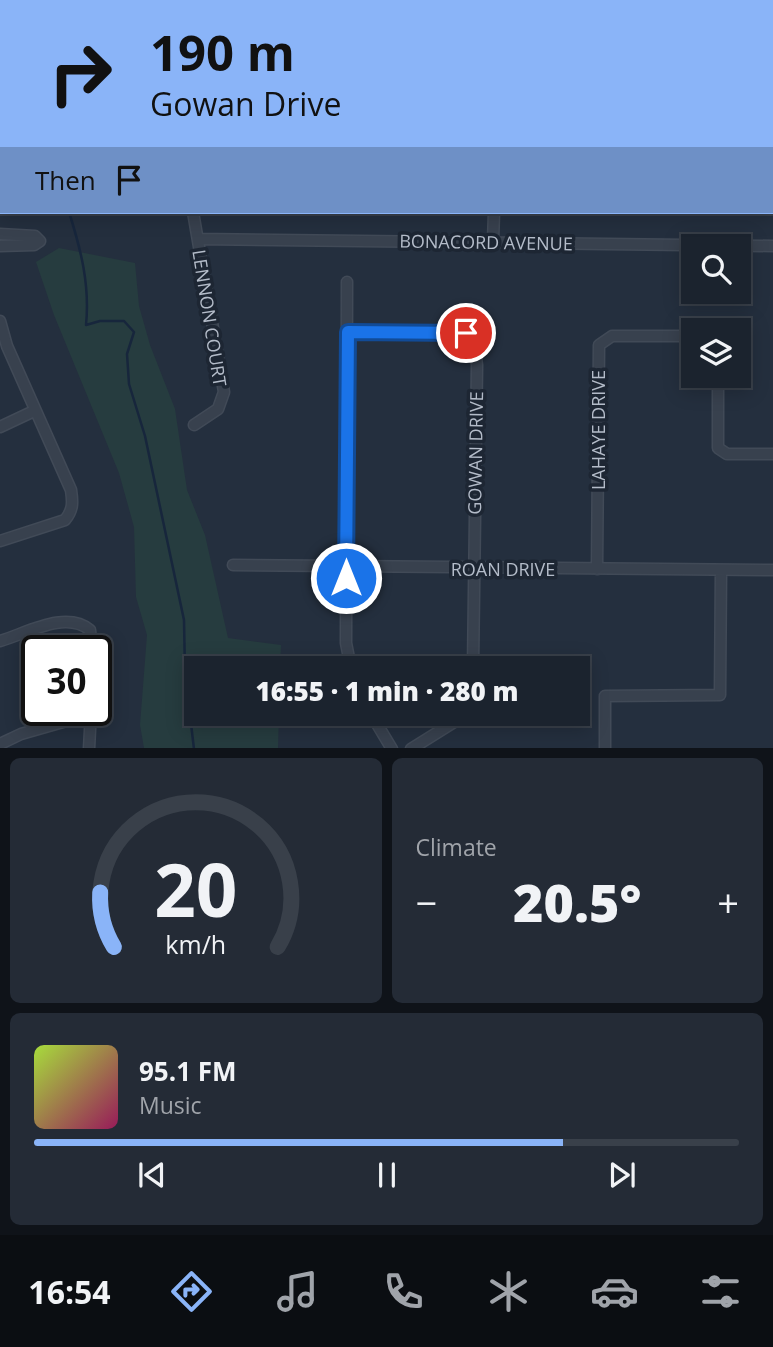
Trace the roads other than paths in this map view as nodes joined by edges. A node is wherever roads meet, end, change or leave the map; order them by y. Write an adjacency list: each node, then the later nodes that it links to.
1 (194, 214): 4 (street, LENNON COURT)
2 (494, 214): 5 (street)
3 (0, 234): 6 (street)
4 (198, 239): 5 (street, BONACORD AVENUE); 14 (street, LENNON COURT)
5 (493, 242): 7 (street, BONACORD AVENUE)
6 (0, 246)
7 (773, 246)
8 (347, 282): 10 (street)
9 (0, 321): 13 (street)
10 (348, 332): 19 (street); 20 (street, GOWAN DRIVE)
11 (681, 336): 21 (street, LAHAYE DRIVE)
12 (718, 388): 16 (street)
13 (34, 411): 15 (street); 17 (street)
14 (194, 425)
15 (0, 427)
16 (773, 454)
17 (0, 541)
18 (233, 565): 19 (street, ROAN DRIVE)
19 (346, 568): 20 (street, ROAN DRIVE); 26 (street)
20 (474, 569): 21 (street, ROAN DRIVE); 27 (street, GOWAN DRIVE)
21 (597, 569): 22 (street, ROAN DRIVE)
22 (721, 570): 23 (street, ROAN DRIVE); 36 (street)
23 (773, 570)
24 (90, 635): 25 (street)
25 (0, 641)
26 (349, 656)
27 (473, 656)
28 (46, 726): 32 (street)
29 (90, 726): 33 (street)
30 (378, 726): 34 (street)
31 (447, 726): 35 (street)
32 (0, 744)
33 (89, 748)
34 (392, 748)
35 (411, 748)
36 (605, 748)

